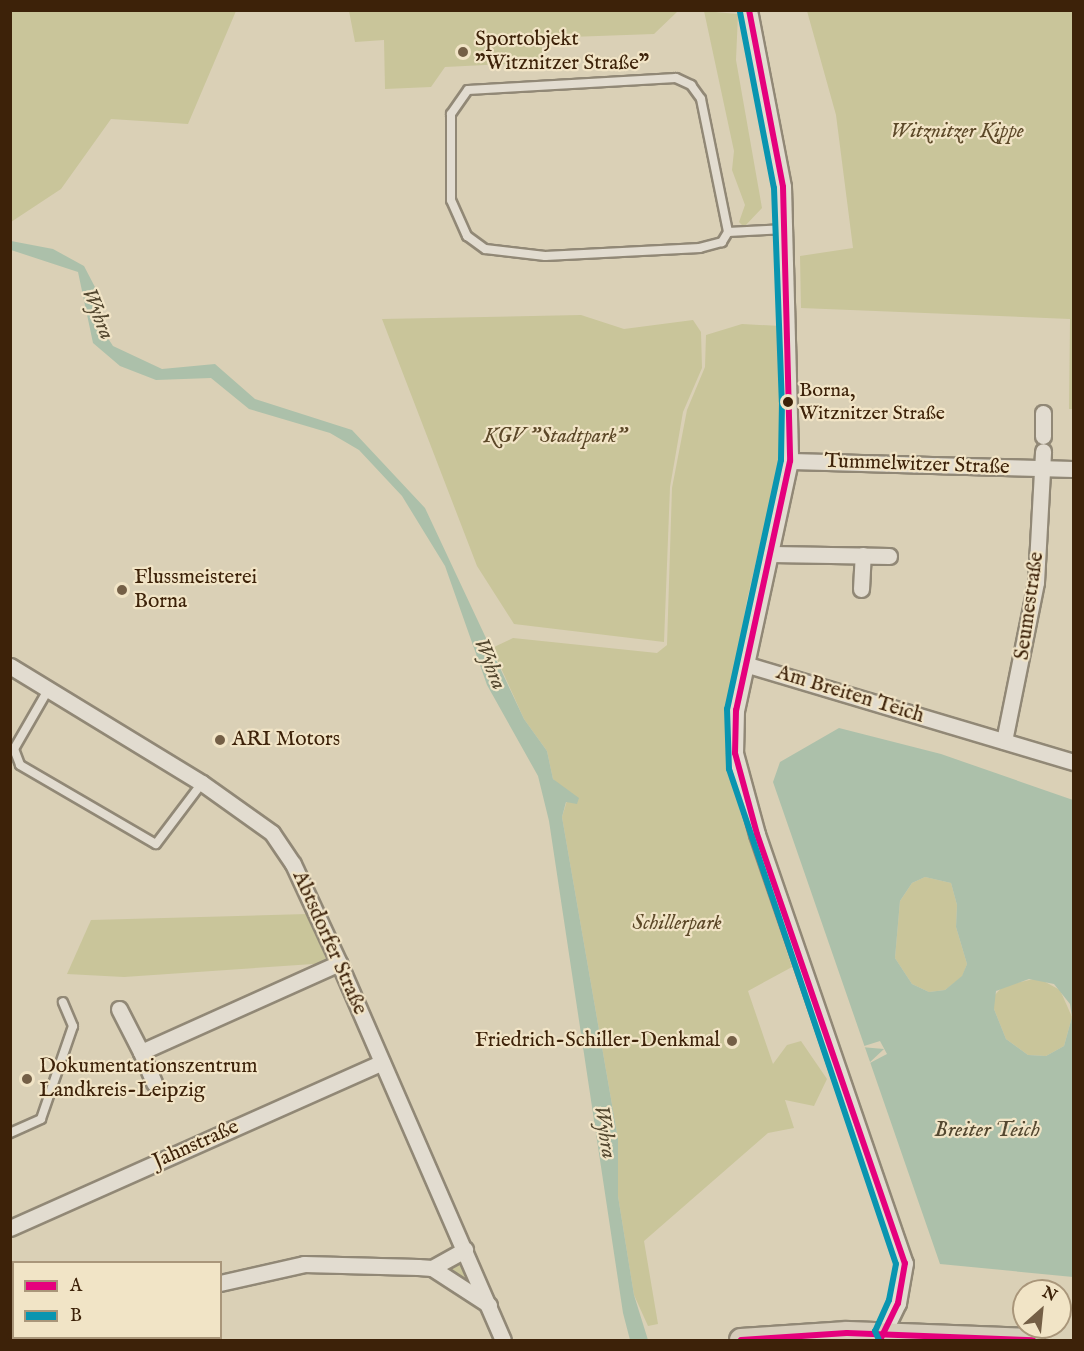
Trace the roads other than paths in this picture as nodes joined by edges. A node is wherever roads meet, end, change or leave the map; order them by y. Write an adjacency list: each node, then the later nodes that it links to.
1 (749, 10): 2 (street)
2 (786, 229): 3 (lane); 5 (street)
3 (728, 232): 3 (lane)
4 (1043, 413): 6 (street)
5 (790, 461): 6 (street, Tummelwitzer Straße); 8 (street)
6 (1043, 469): 7 (street, Tummelwitzer Straße); 15 (street, Seumestraße)
7 (1074, 470)
8 (772, 554): 9 (street); 12 (street)
9 (863, 555): 10 (street); 11 (street)
10 (889, 556)
11 (861, 589)
12 (748, 665): 15 (street, Am Breiten Teich); 30 (street, Am Breiten Teich)
13 (10, 666): 14 (street, Abtsdorfer Straße)
14 (48, 690): 17 (street, Abtsdorfer Straße); 17 (lane)
15 (1004, 741): 16 (street, Am Breiten Teich)
16 (1074, 762)
17 (202, 783): 18 (street, Abtsdorfer Straße)
18 (339, 963): 21 (street); 22 (street, Abtsdorfer Straße)
19 (63, 1002): 24 (lane)
20 (119, 1009): 21 (street)
21 (141, 1052): 23 (street)
22 (382, 1062): 25 (street, Jahnstraße); 26 (street, Abtsdorfer Straße)
23 (154, 1083)
24 (10, 1133)
25 (10, 1227)
26 (465, 1250): 27 (street); 29 (street, Abtsdorfer Straße)
27 (432, 1268): 28 (street); 29 (street)
28 (222, 1283)
29 (492, 1307): 31 (street, Abtsdorfer Straße)
30 (882, 1337): 32 (main road); 33 (main road)
31 (503, 1341)
32 (741, 1341)
33 (1033, 1341)

